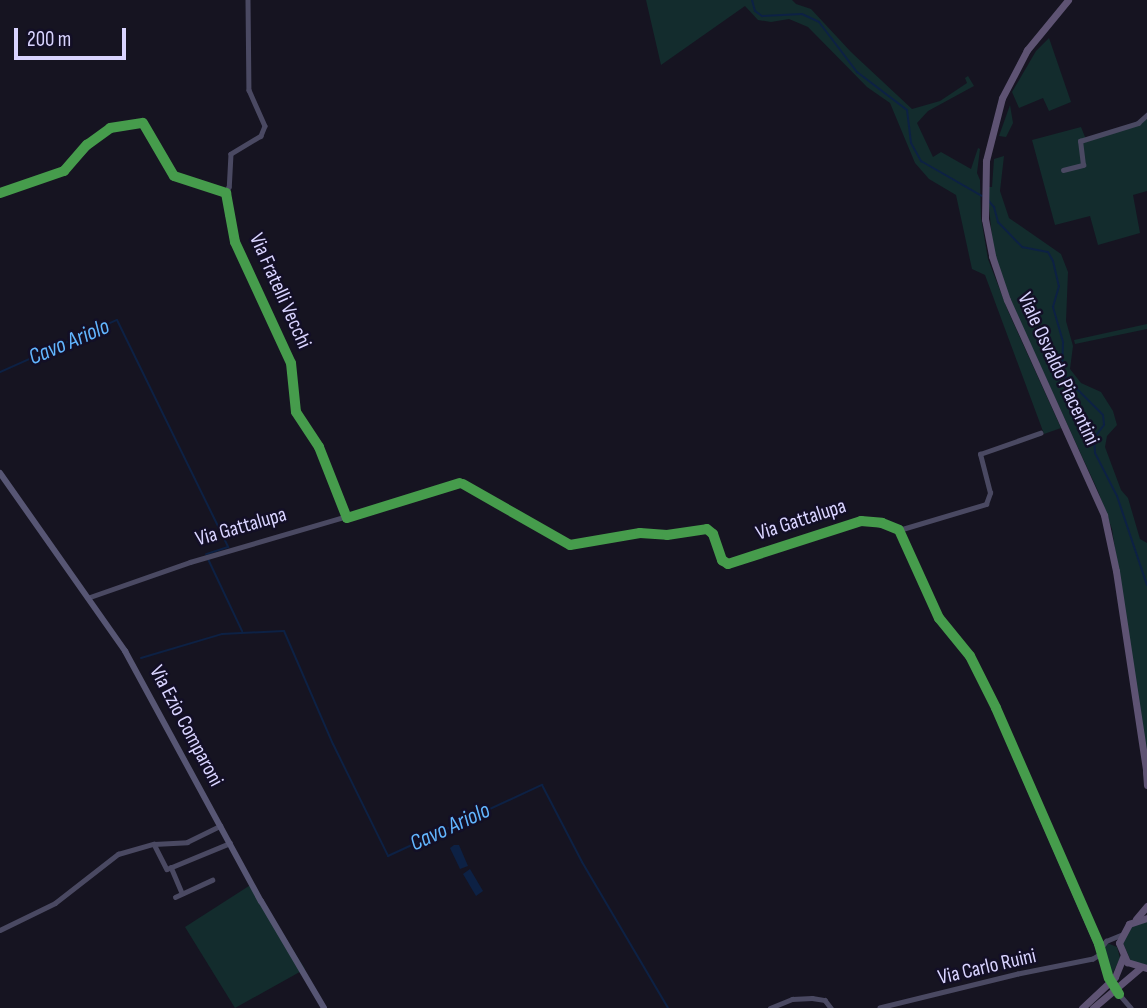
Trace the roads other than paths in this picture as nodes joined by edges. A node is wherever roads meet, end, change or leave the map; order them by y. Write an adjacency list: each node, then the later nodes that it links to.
1 (248, 0): 6 (street, Via Fratelli Vecchi)
2 (1068, 0): 12 (main road, Viale Osvaldo Piacentini)
3 (1147, 115): 4 (street)
4 (1063, 170)
5 (0, 193): 6 (street)
6 (226, 193): 9 (street, Via Fratelli Vecchi)
7 (1040, 432): 10 (street)
8 (0, 472): 11 (street, Via Ezio Comparoni)
9 (347, 519): 10 (street, Via Gattalupa); 11 (street, Via Gattalupa)
10 (899, 530): 26 (street)
11 (90, 597): 14 (street, Via Ezio Comparoni)
12 (1146, 773): 13 (main road, Viale Osvaldo Piacentini)
13 (1147, 785)
14 (220, 825): 15 (street, Via Ezio Comparoni); 16 (street)
15 (230, 843): 17 (street); 33 (street, Via Ezio Comparoni)
16 (154, 844): 17 (street); 24 (street)
17 (171, 867): 19 (street)
18 (212, 880): 19 (street)
19 (182, 893): 20 (street)
20 (175, 897)
21 (1147, 906): 23 (main road)
22 (1147, 918): 23 (main road)
23 (1136, 920): 25 (main road)
24 (0, 930)
25 (1121, 935): 27 (street); 28 (main road)
26 (1097, 939): 27 (street); 29 (street)
27 (1106, 941): 28 (street); 29 (street)
28 (1120, 947): 30 (main road)
29 (1100, 952): 36 (street, Via Carlo Ruini)
30 (1123, 956): 31 (main road); 37 (main road)
31 (1143, 968): 38 (main road)
32 (1119, 994): 39 (street)
33 (324, 1008)
34 (770, 1008): 35 (street)
35 (831, 1008)
36 (880, 1008)
37 (1082, 1008)
38 (1093, 1008)
39 (1131, 1008)

